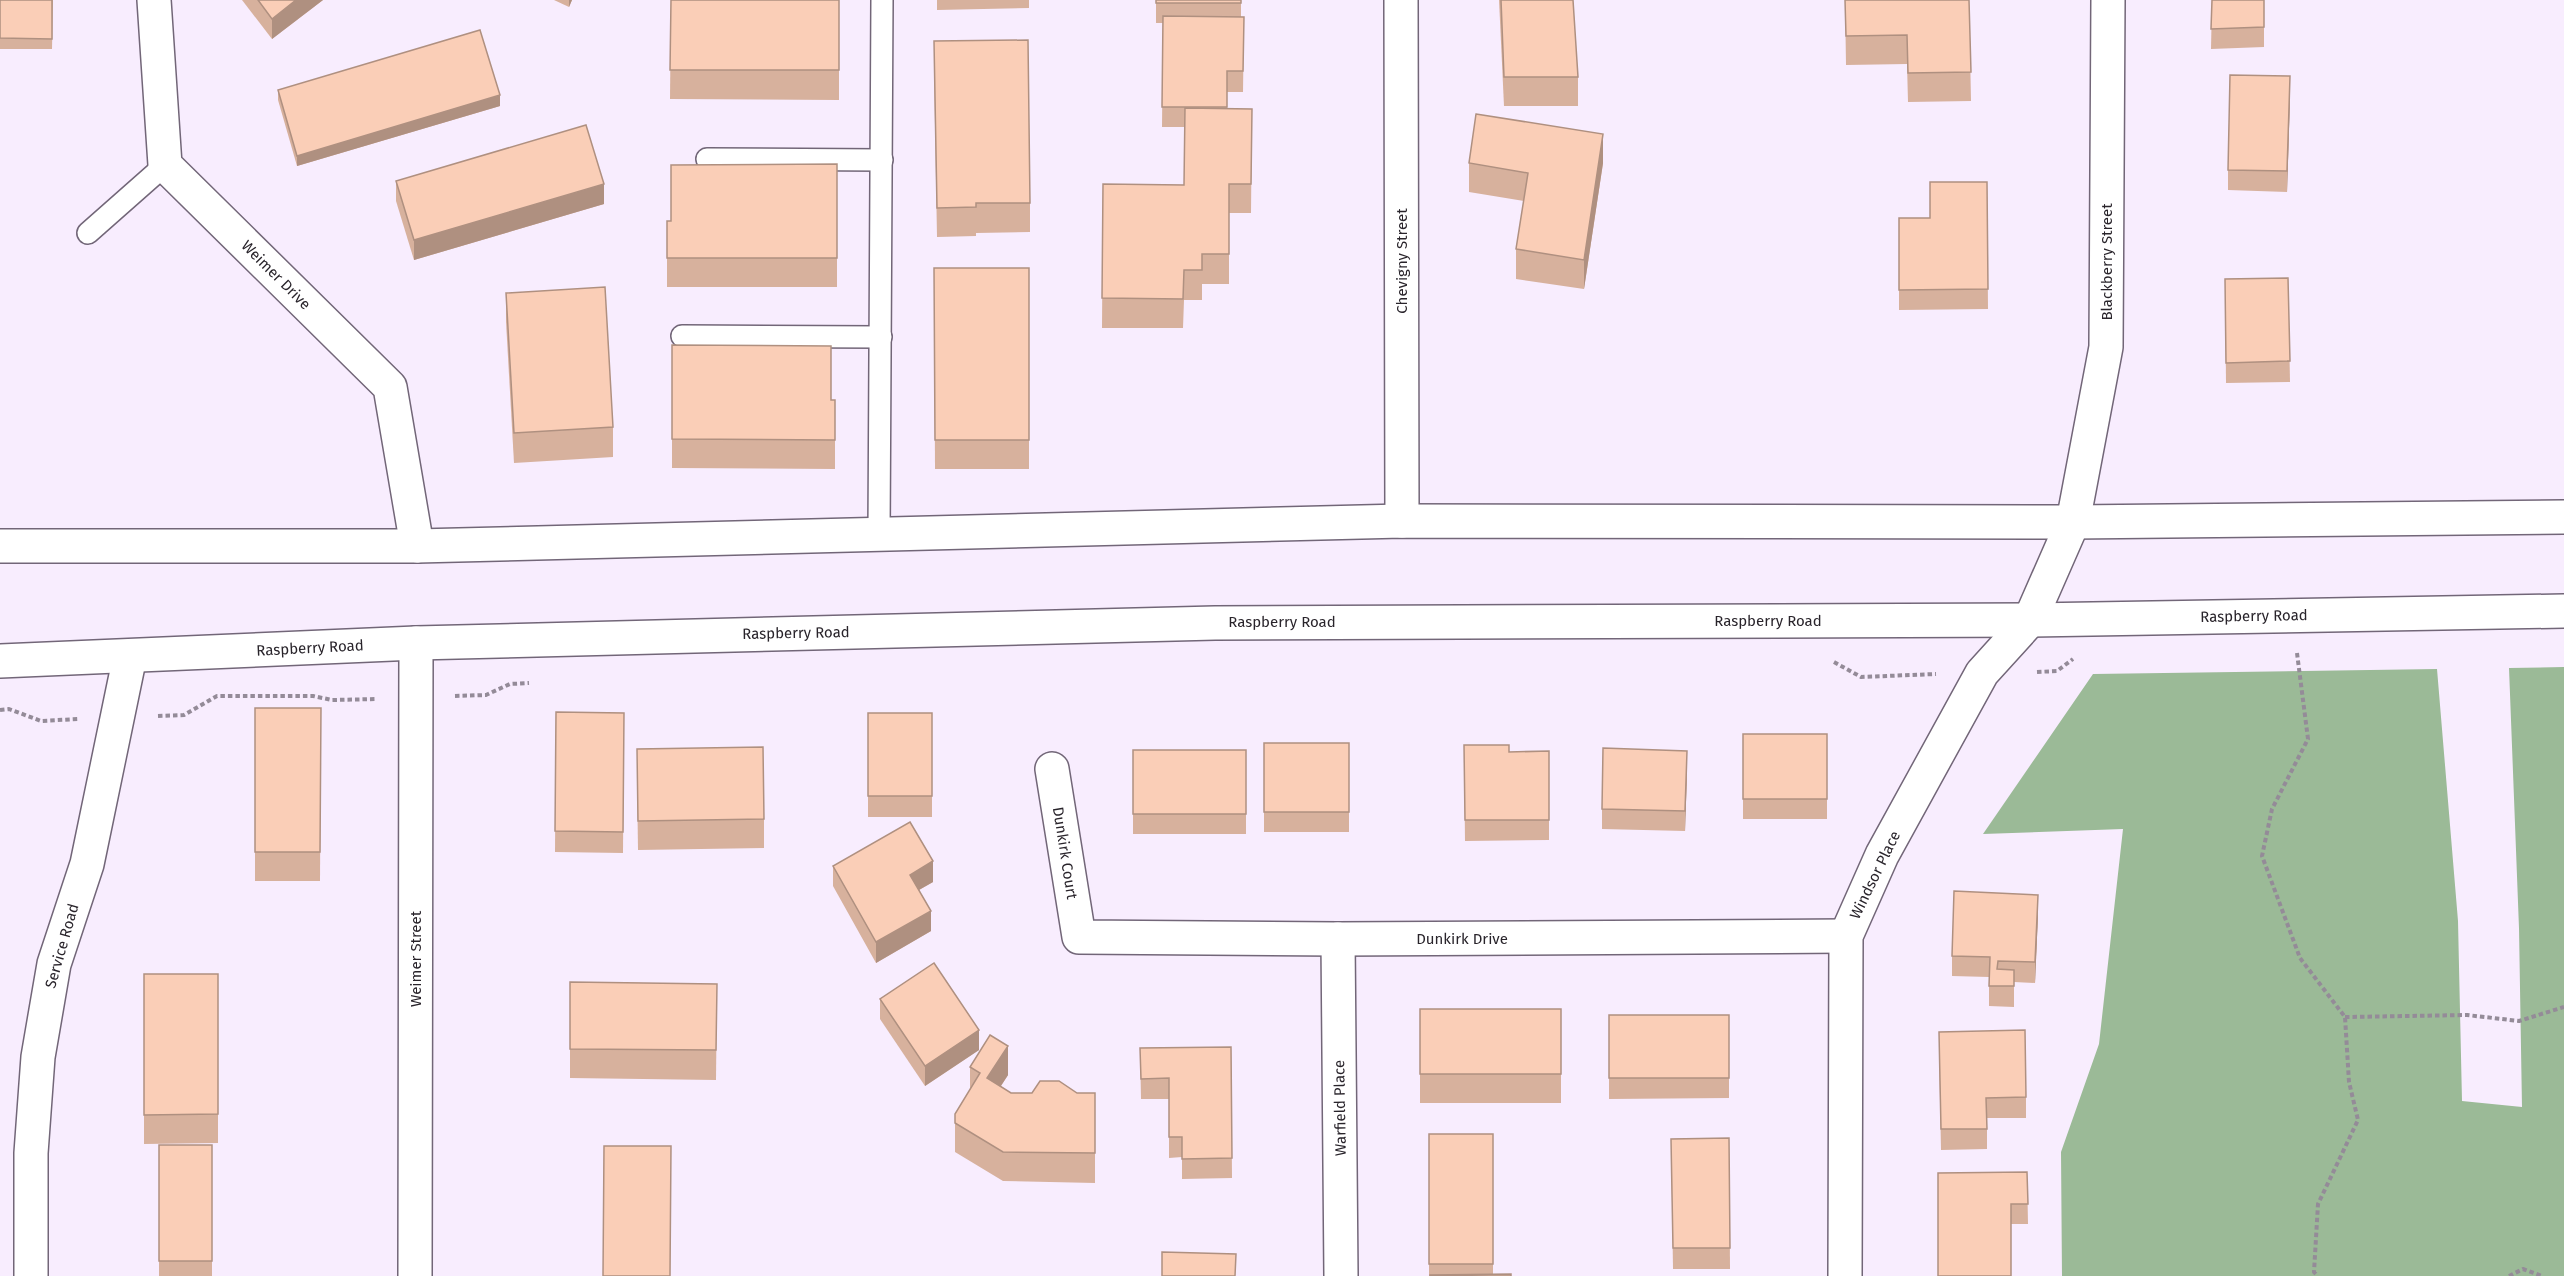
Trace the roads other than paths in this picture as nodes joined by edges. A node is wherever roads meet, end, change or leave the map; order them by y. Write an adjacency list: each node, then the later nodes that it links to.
1 (154, 0): 7 (main road)
2 (882, 0): 6 (lane)
3 (1401, 0): 12 (main road, Chevigny Street)
4 (2109, 0): 13 (main road, Blackberry Street)
5 (707, 159): 6 (lane)
6 (882, 160): 10 (lane)
7 (165, 165): 8 (lane); 16 (main road, Weimer Drive)
8 (88, 233)
9 (682, 336): 10 (lane)
10 (880, 337): 14 (lane)
11 (2564, 518): 13 (main road)
12 (1402, 521): 13 (main road); 14 (main road)
13 (2073, 522): 18 (main road, Windsor Place)
14 (879, 534): 16 (main road)
15 (0, 546): 16 (main road)
16 (417, 546)
17 (2564, 611): 18 (main road, Raspberry Road)
18 (2030, 620): 19 (main road, Raspberry Road); 23 (main road, Windsor Place)
19 (416, 643): 20 (main road, Raspberry Road); 27 (main road, Weimer Street)
20 (130, 656): 21 (main road, Raspberry Road); 26 (main road, Service Road)
21 (0, 661)
22 (1052, 769): 24 (main road, Dunkirk Court)
23 (1846, 936): 25 (main road, Dunkirk Drive); 29 (main road, Windsor Place)
24 (1079, 937): 25 (main road, Dunkirk Drive)
25 (1338, 939): 28 (main road, Warfield Place)
26 (31, 1276)
27 (415, 1276)
28 (1341, 1276)
29 (1845, 1276)

